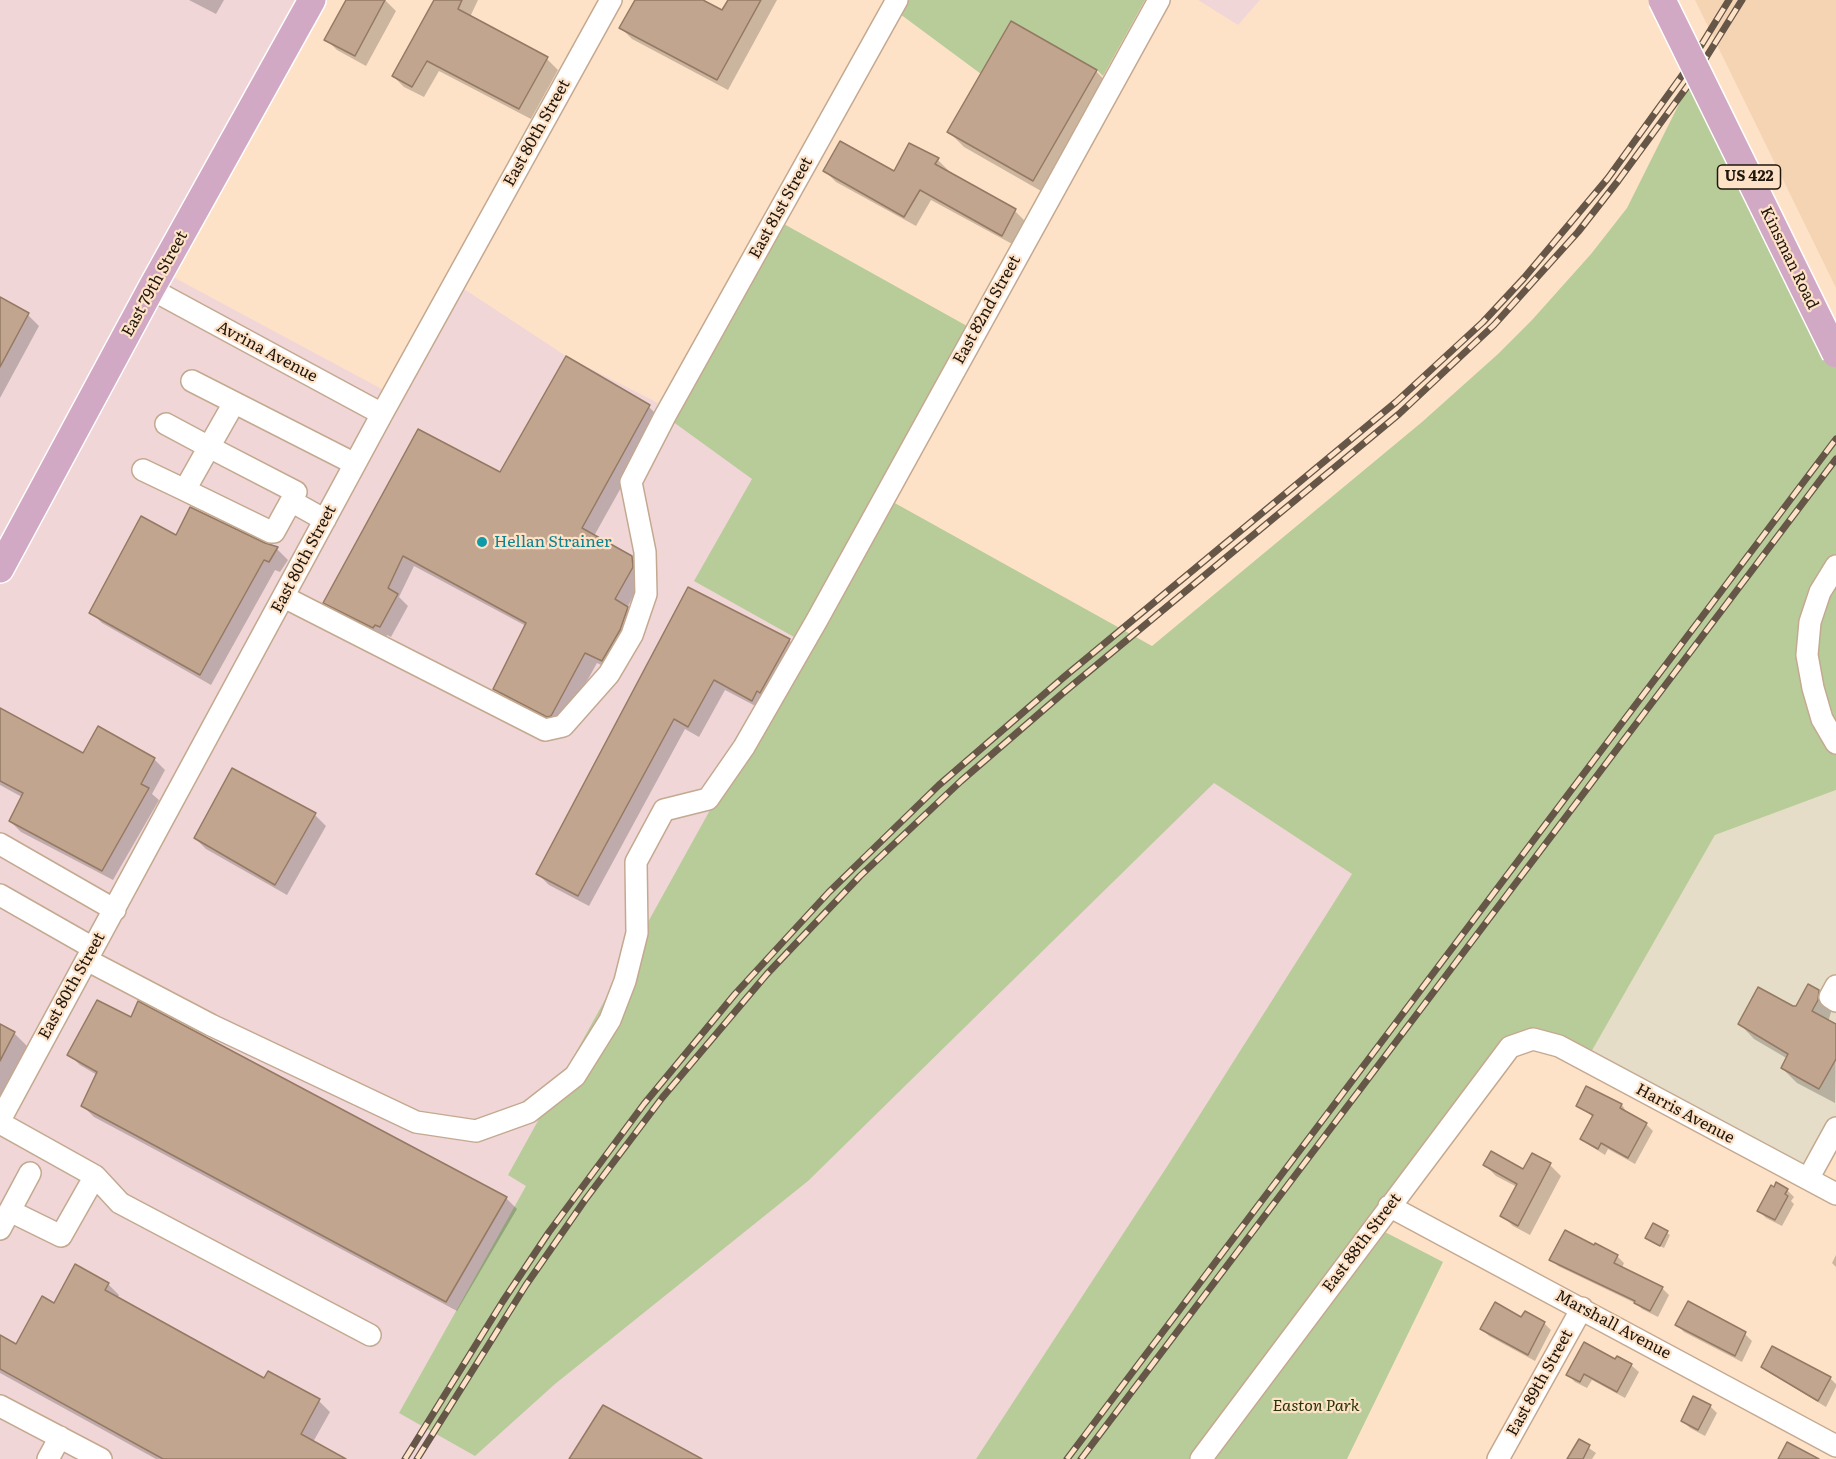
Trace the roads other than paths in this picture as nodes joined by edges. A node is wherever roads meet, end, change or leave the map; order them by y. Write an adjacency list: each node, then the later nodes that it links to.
1 (312, 0): 6 (main road, East 79th Street)
2 (610, 0): 10 (street, East 80th Street)
3 (897, 0): 20 (street, East 81st Street)
4 (1159, 0): 25 (street, East 82nd Street)
5 (1662, 0): 7 (main road, Kinsman Road / US 422, bridge)
6 (152, 289): 10 (street, Avrina Avenue); 19 (main road, East 79th Street)
7 (1836, 354)
8 (192, 381): 9 (street)
9 (234, 403): 12 (street); 13 (street)
10 (382, 414): 13 (street, East 80th Street)
11 (166, 424): 12 (street)
12 (209, 447): 15 (street); 16 (street)
13 (355, 464): 17 (street, East 80th Street)
14 (143, 470): 15 (street)
15 (187, 490): 16 (street)
16 (291, 501): 17 (street)
17 (325, 520): 20 (street, East 80th Street)
18 (1836, 566): 21 (street)
19 (0, 569)
20 (284, 597): 24 (street, East 80th Street)
21 (1836, 743)
22 (0, 844): 24 (street)
23 (0, 895): 25 (street, East 82nd Street)
24 (114, 910): 25 (street, East 80th Street)
25 (90, 954): 29 (street, East 80th Street)
26 (1836, 986): 27 (street)
27 (1836, 1001)
28 (1533, 1039): 33 (street, Harris Avenue); 35 (street, East 88th Street)
29 (0, 1121): 32 (street)
30 (1836, 1128): 33 (street)
31 (30, 1173): 36 (street)
32 (95, 1176): 36 (street); 38 (street)
33 (1808, 1179): 34 (street, Harris Avenue)
34 (1836, 1194)
35 (1389, 1206): 37 (street, Marshall Avenue); 44 (street, East 88th Street)
36 (5, 1220)
37 (1582, 1308): 41 (street, Marshall Avenue); 45 (street, East 89th Street)
38 (370, 1335)
39 (0, 1406): 40 (street)
40 (60, 1437): 42 (street); 43 (street)
41 (1836, 1446)
42 (48, 1459)
43 (101, 1459)
44 (1201, 1459)
45 (1498, 1459)

